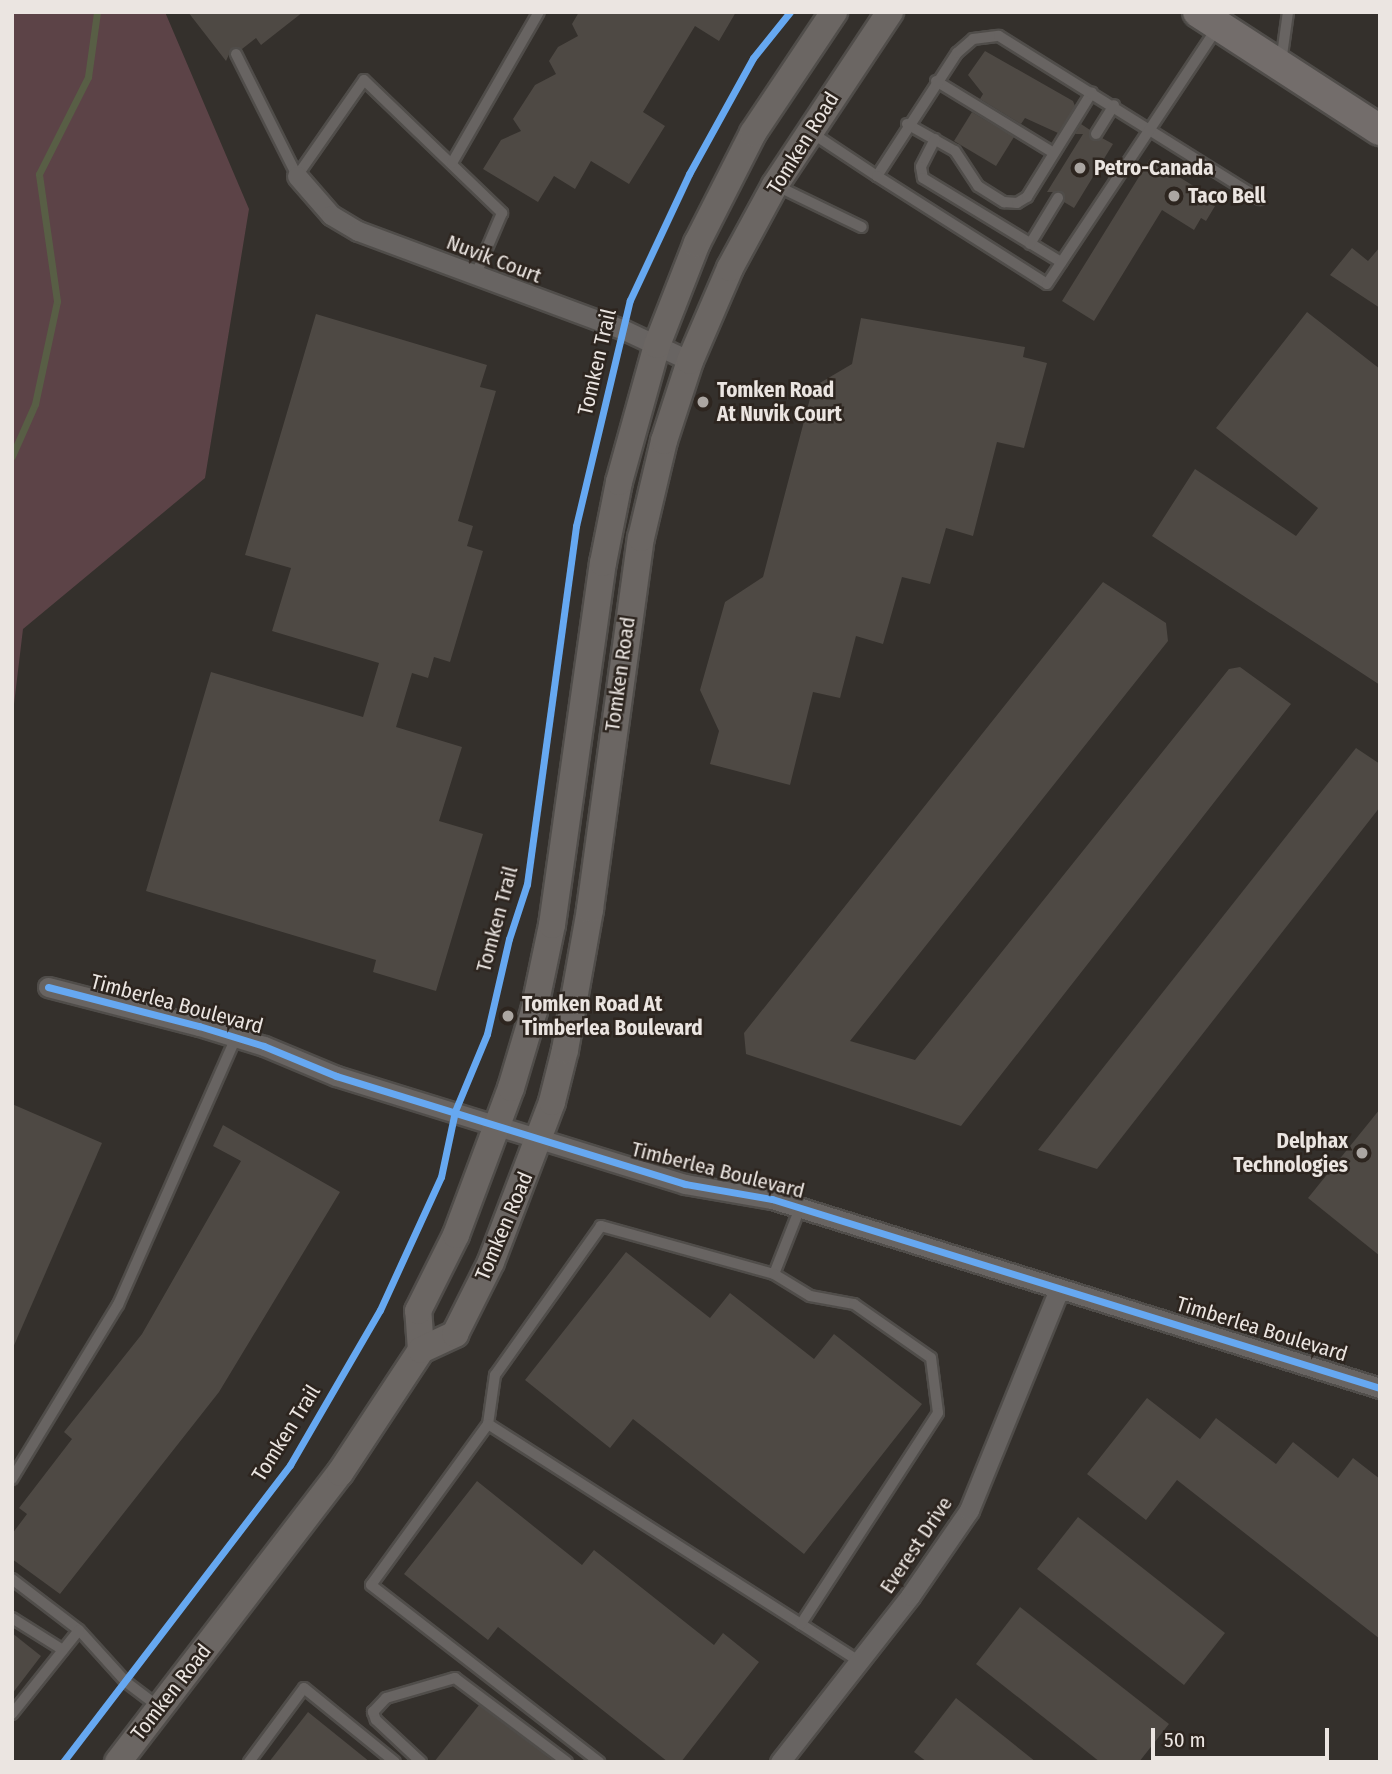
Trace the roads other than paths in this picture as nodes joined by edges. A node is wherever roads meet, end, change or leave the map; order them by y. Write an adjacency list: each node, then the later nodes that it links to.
1 (539, 12): 18 (lane)
2 (834, 12): 28 (main road, Tomken Road)
3 (1288, 12): 7 (lane)
4 (889, 16): 14 (main road, Tomken Road)
5 (1208, 17): 7 (main road); 12 (lane)
6 (236, 54): 19 (lane)
7 (1280, 66): 13 (main road)
8 (936, 82): 9 (lane); 11 (lane); 17 (lane)
9 (1092, 92): 10 (lane); 17 (lane)
10 (1114, 105): 12 (lane); 15 (lane)
11 (907, 124): 16 (lane); 20 (lane)
12 (1148, 127): 23 (lane); 26 (lane)
13 (1380, 130)
14 (809, 131): 20 (lane); 21 (main road, Tomken Road)
15 (1096, 134)
16 (935, 139): 17 (lane); 25 (lane)
17 (1054, 153)
18 (452, 163): 19 (lane); 27 (lane)
19 (298, 176): 27 (street, Nuvik Court)
20 (877, 176): 26 (lane)
21 (775, 185): 24 (lane); 29 (main road, Tomken Road)
22 (1058, 198): 25 (lane)
23 (1260, 199)
24 (862, 227)
25 (1030, 244): 26 (lane)
26 (1061, 262)
27 (476, 274): 28 (street, Nuvik Court)
28 (657, 345): 29 (street, Nuvik Court); 32 (main road, Tomken Road)
29 (690, 361): 33 (main road, Tomken Road)
30 (48, 987): 31 (street, Timberlea Boulevard)
31 (236, 1037): 32 (street, Timberlea Boulevard); 40 (lane)
32 (498, 1124): 33 (street, Timberlea Boulevard); 37 (main road, Tomken Road)
33 (539, 1137): 34 (street, Timberlea Boulevard); 37 (main road, Tomken Road)
34 (800, 1208): 35 (lane); 36 (street, Timberlea Boulevard)
35 (774, 1274): 39 (lane); 43 (lane)
36 (1059, 1289): 38 (street, Timberlea Boulevard); 46 (street, Everest Drive)
37 (421, 1350): 47 (main road, Tomken Road)
38 (1380, 1388)
39 (488, 1424): 43 (lane); 54 (lane)
40 (12, 1479)
41 (12, 1579): 44 (lane)
42 (12, 1618): 45 (lane)
43 (801, 1623): 46 (lane)
44 (79, 1630): 45 (lane); 47 (lane)
45 (63, 1650): 48 (lane)
46 (859, 1661): 55 (street, Everest Drive)
47 (160, 1707): 49 (main road, Tomken Road)
48 (12, 1714)
49 (117, 1762)
50 (249, 1762): 51 (lane)
51 (395, 1762)
52 (421, 1762): 53 (lane)
53 (567, 1762)
54 (600, 1762)
55 (780, 1762)

